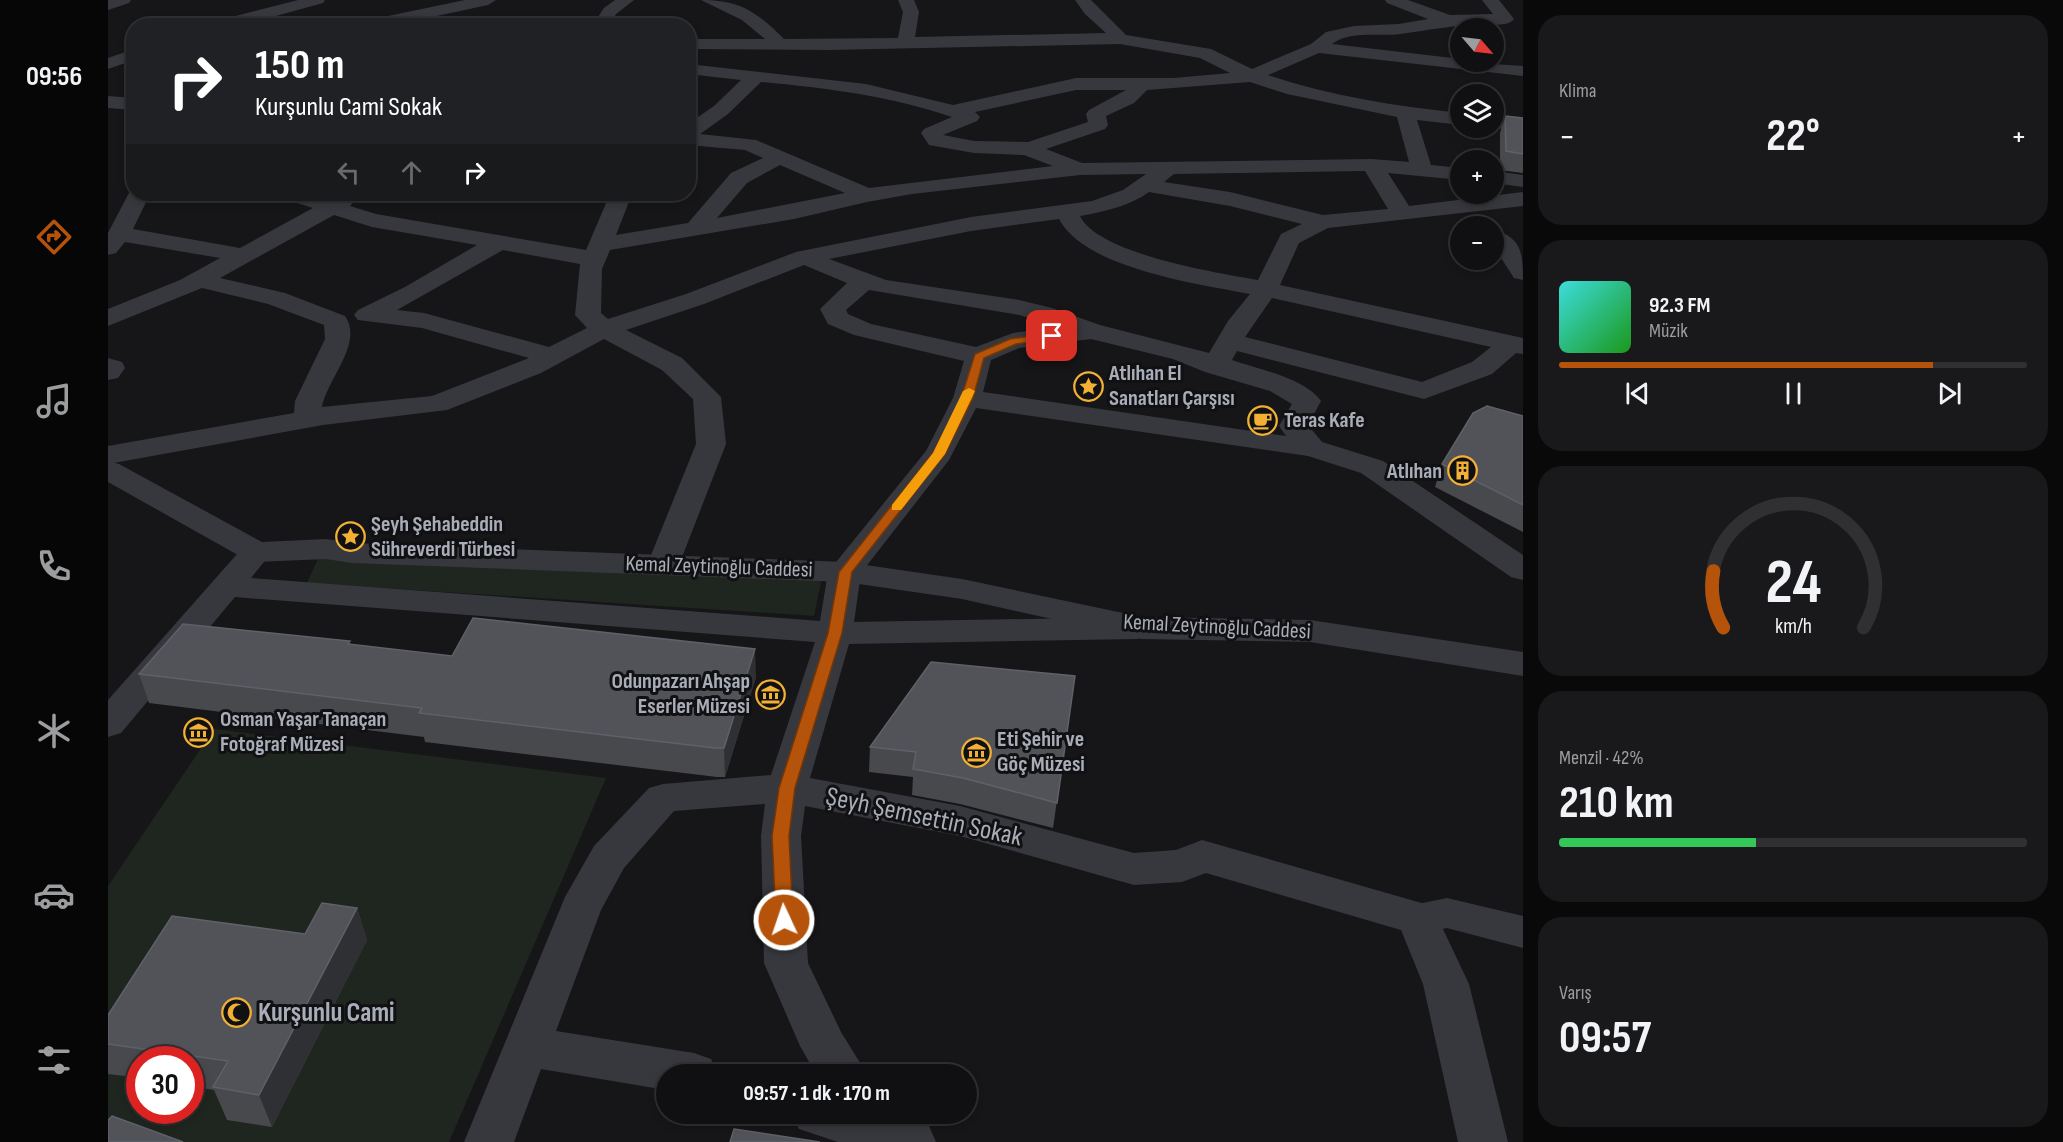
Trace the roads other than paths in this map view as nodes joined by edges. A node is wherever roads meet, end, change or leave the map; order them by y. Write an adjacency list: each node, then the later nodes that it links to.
1 (123, 0): 10 (street)
2 (488, 0): 14 (street)
3 (626, 0): 15 (street)
4 (709, 0): 23 (street)
5 (906, 0): 21 (street)
6 (1083, 0): 20 (street)
7 (1393, 0): 16 (street)
8 (1490, 0): 17 (street)
9 (307, 1): 12 (street)
10 (108, 5)
11 (385, 6): 13 (street)
12 (246, 18)
13 (364, 18)
14 (402, 18)
15 (605, 18)
16 (1448, 20): 17 (street); 18 (street)
17 (1516, 25)
18 (1354, 31): 19 (street); 24 (street)
19 (1450, 34)
20 (1120, 39): 21 (street); 30 (street)
21 (906, 42): 26 (street)
22 (696, 44): 23 (street)
23 (779, 44): 26 (street)
24 (1317, 48): 29 (street); 30 (street)
25 (126, 57): 27 (street)
26 (834, 58): 33 (street)
27 (108, 64)
28 (696, 70): 31 (street)
29 (1523, 71)
30 (1251, 76): 32 (street); 36 (street)
31 (755, 77): 33 (street); 41 (street)
32 (1141, 85): 37 (street); 43 (street)
33 (851, 86): 37 (street)
34 (108, 102): 35 (street)
35 (126, 103)
36 (1406, 113): 38 (street); 47 (street)
37 (961, 114): 43 (street); 43 (street)
38 (1450, 118)
39 (1504, 123): 40 (street)
40 (1523, 125)
41 (696, 127)
42 (696, 140): 44 (street)
43 (1027, 149): 46 (street)
44 (778, 158): 54 (street); 67 (street)
45 (1372, 165): 47 (street); 48 (street); 63 (street)
46 (1080, 169): 48 (street); 53 (street)
47 (1422, 169): 49 (street)
48 (1166, 170): 52 (street)
49 (1450, 173)
50 (1504, 178): 51 (street)
51 (1523, 181)
52 (1145, 185): 62 (street); 65 (street)
53 (912, 188): 54 (street); 66 (street)
54 (867, 195): 67 (street)
55 (1523, 199): 61 (street)
56 (135, 201): 68 (street)
57 (314, 201): 60 (street)
58 (343, 201): 60 (street)
59 (618, 201): 71 (street)
60 (332, 207): 69 (street); 72 (street)
61 (1449, 209): 63 (street); 64 (street)
62 (1067, 212): 66 (street); 77 (street)
63 (1402, 213): 65 (street)
64 (1461, 216)
65 (1323, 222): 77 (street)
66 (971, 224): 73 (street)
67 (696, 228): 71 (street)
68 (114, 241): 72 (street)
69 (500, 242): 71 (street); 78 (street)
70 (1504, 243): 74 (street)
71 (598, 251): 80 (street)
72 (242, 255): 75 (street)
73 (804, 257): 76 (street); 80 (street)
74 (1523, 273)
75 (199, 280): 79 (street); 81 (street)
76 (867, 281): 82 (street); 86 (street)
77 (1266, 289): 83 (street); 84 (street)
78 (369, 314): 81 (street); 85 (street)
79 (108, 318)
80 (604, 329): 85 (street); 98 (street)
81 (336, 330): 93 (street)
82 (1091, 332): 86 (street); 88 (street)
83 (1229, 341): 88 (street); 89 (street)
84 (1517, 345): 89 (street)
85 (553, 356): 93 (street)
86 (979, 356): 91 (street)
87 (108, 366): 90 (street)
88 (1215, 366): 92 (street)
89 (1346, 371): 92 (street)
90 (108, 372)
91 (967, 398): 94 (street); 100 (street)
92 (1307, 401): 94 (street)
93 (322, 416): 95 (street)
94 (1312, 448): 99 (street)
95 (108, 455)
96 (108, 470): 97 (street)
97 (256, 552): 98 (street, Kemal Zeytinoğlu Caddesi); 101 (street)
98 (663, 565): 100 (street, Kemal Zeytinoğlu Caddesi)
99 (1523, 570)
100 (845, 572): 102 (street, Kemal Zeytinoğlu Caddesi); 103 (street)
101 (226, 586): 103 (street); 105 (street)
102 (1142, 628): 103 (street); 104 (street, Kemal Zeytinoğlu Caddesi)
103 (835, 633): 106 (street)
104 (1523, 664)
105 (108, 724)
106 (787, 788): 107 (street, Şeyh Şemsettin Sokak); 109 (street, Şeyh Şemsettin Sokak); 110 (street)
107 (1417, 918): 108 (street); 115 (street)
108 (1523, 932)
109 (526, 1046): 111 (street); 114 (street, Şeyh Şemsettin Sokak)
110 (836, 1064)
111 (656, 1068)
112 (854, 1124): 113 (street)
113 (885, 1133)
114 (489, 1142)
115 (1483, 1142)

